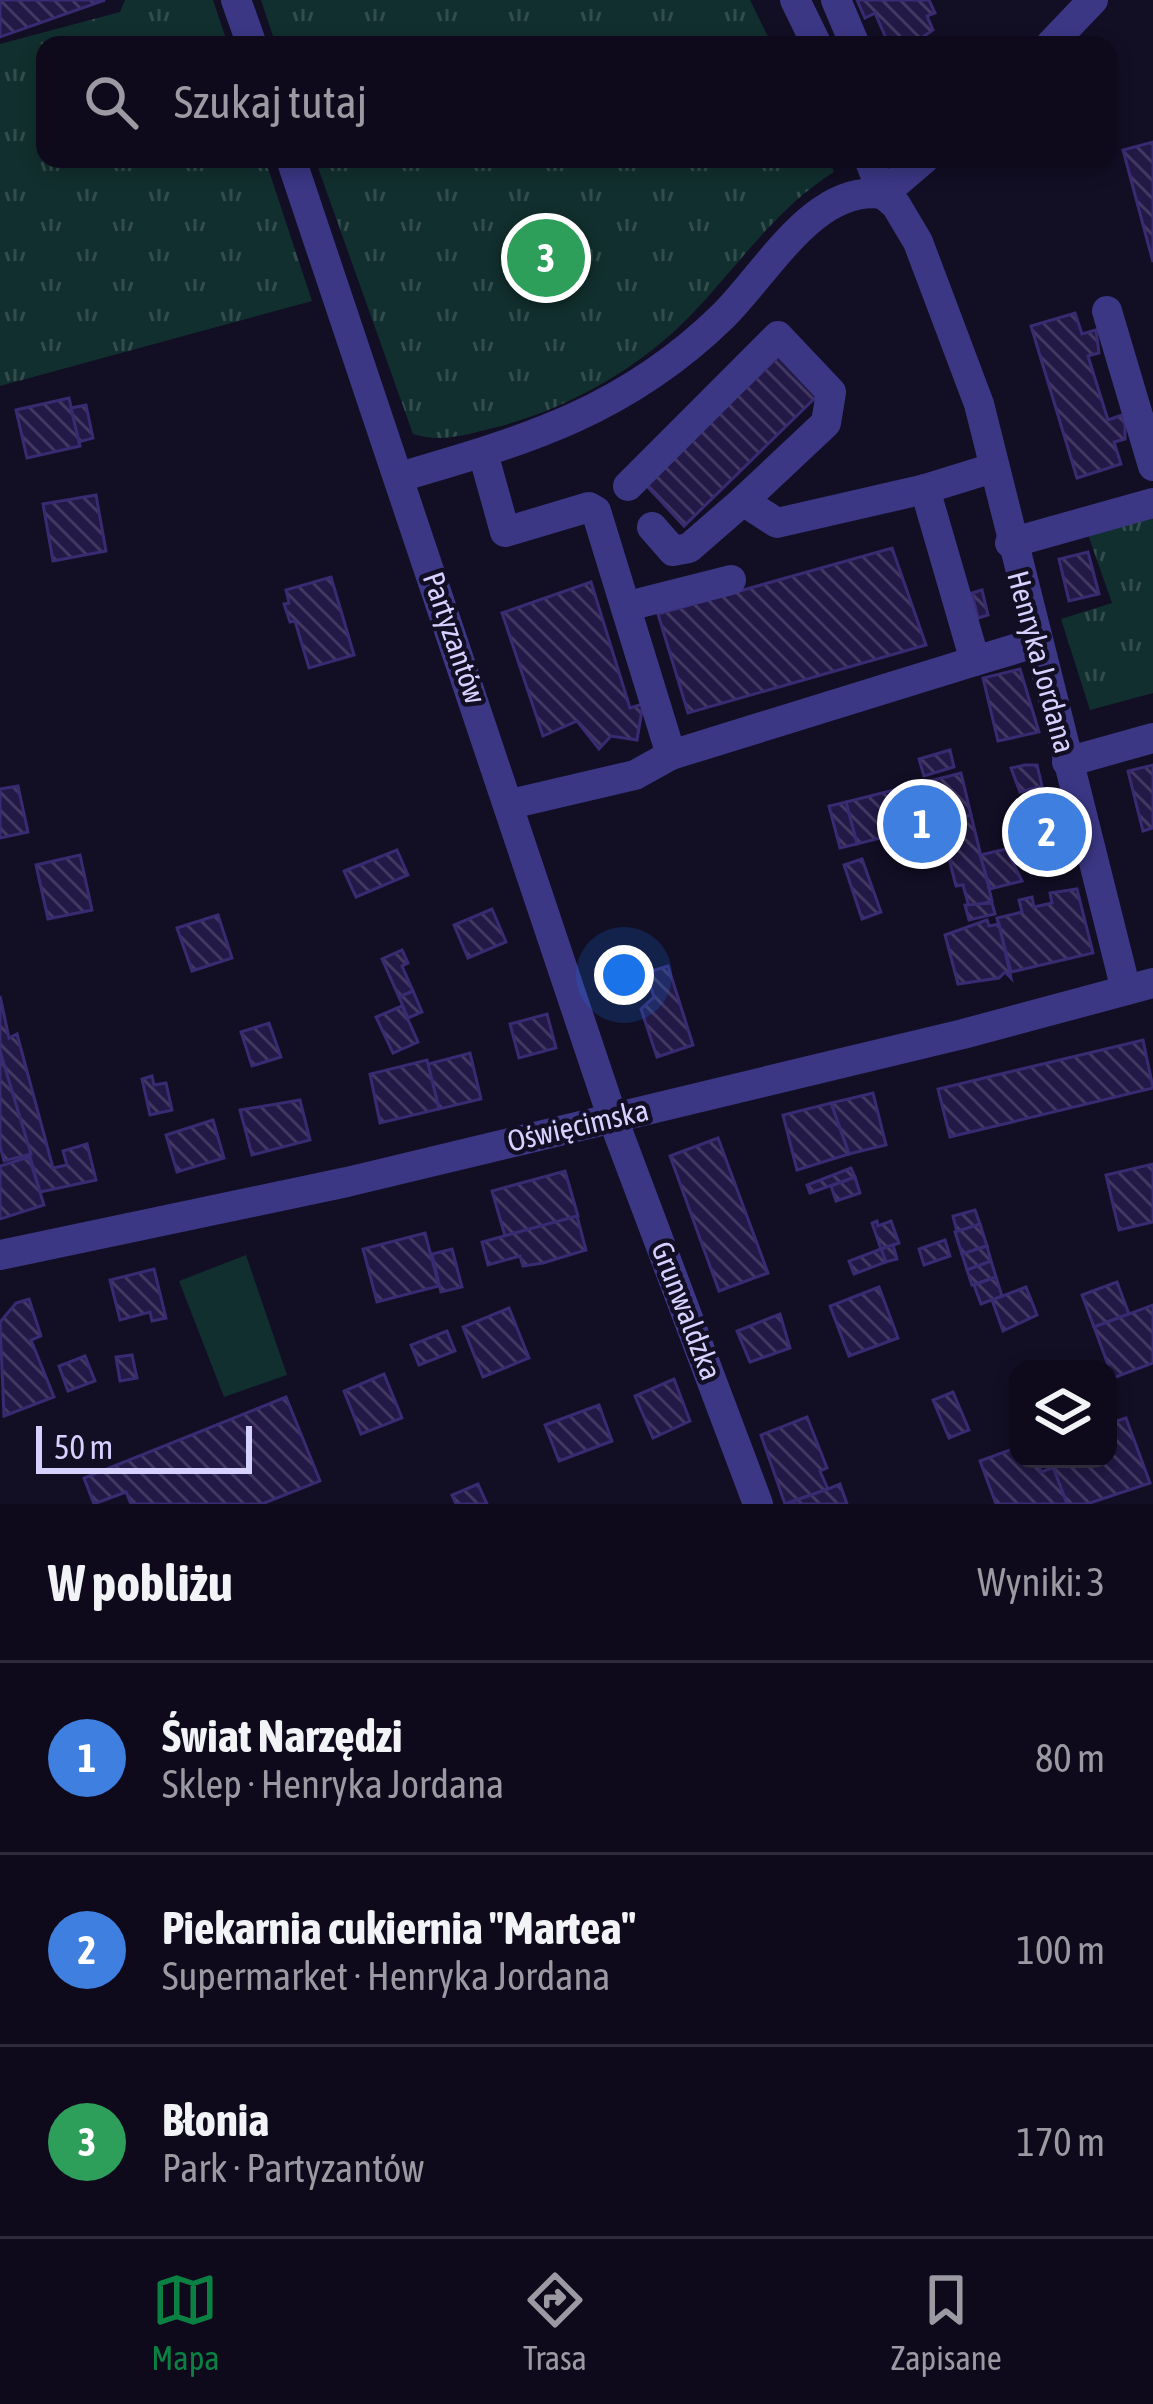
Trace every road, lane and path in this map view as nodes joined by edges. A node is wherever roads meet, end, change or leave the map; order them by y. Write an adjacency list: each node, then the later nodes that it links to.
1 (236, 0): 5 (street)
2 (795, 0): 6 (street)
3 (836, 0): 7 (street)
4 (1093, 0): 8 (street)
5 (249, 36)
6 (813, 36)
7 (851, 36)
8 (1059, 36)
9 (294, 168): 18 (street, Partyzantów)
10 (873, 168): 12 (street, Henryka Jordana)
11 (913, 168): 12 (street)
12 (883, 194): 15 (street); 17 (street, Henryka Jordana)
13 (1107, 311): 14 (street)
14 (1139, 358): 16 (street)
15 (483, 452): 18 (street); 26 (street)
16 (1153, 466)
17 (993, 467): 20 (street); 24 (street, Henryka Jordana)
18 (400, 477): 32 (street, Partyzantów)
19 (628, 486): 21 (street)
20 (926, 489): 21 (street); 28 (street)
21 (743, 500): 23 (street)
22 (1153, 503): 24 (street, Henryka Jordana)
23 (652, 526)
24 (1010, 543): 27 (street, Henryka Jordana)
25 (731, 580): 26 (street)
26 (628, 606): 30 (street)
27 (1038, 641): 28 (street); 31 (street, Henryka Jordana)
28 (975, 661): 30 (street)
29 (1153, 738): 31 (street)
30 (670, 755): 32 (street)
31 (1067, 762): 33 (street, Henryka Jordana)
32 (511, 804): 34 (street, Partyzantów)
33 (1140, 987): 34 (street, Oświęcimska)
34 (613, 1119): 35 (street, Oświęcimska); 36 (street, Grunwaldzka)
35 (0, 1255)
36 (758, 1504)

